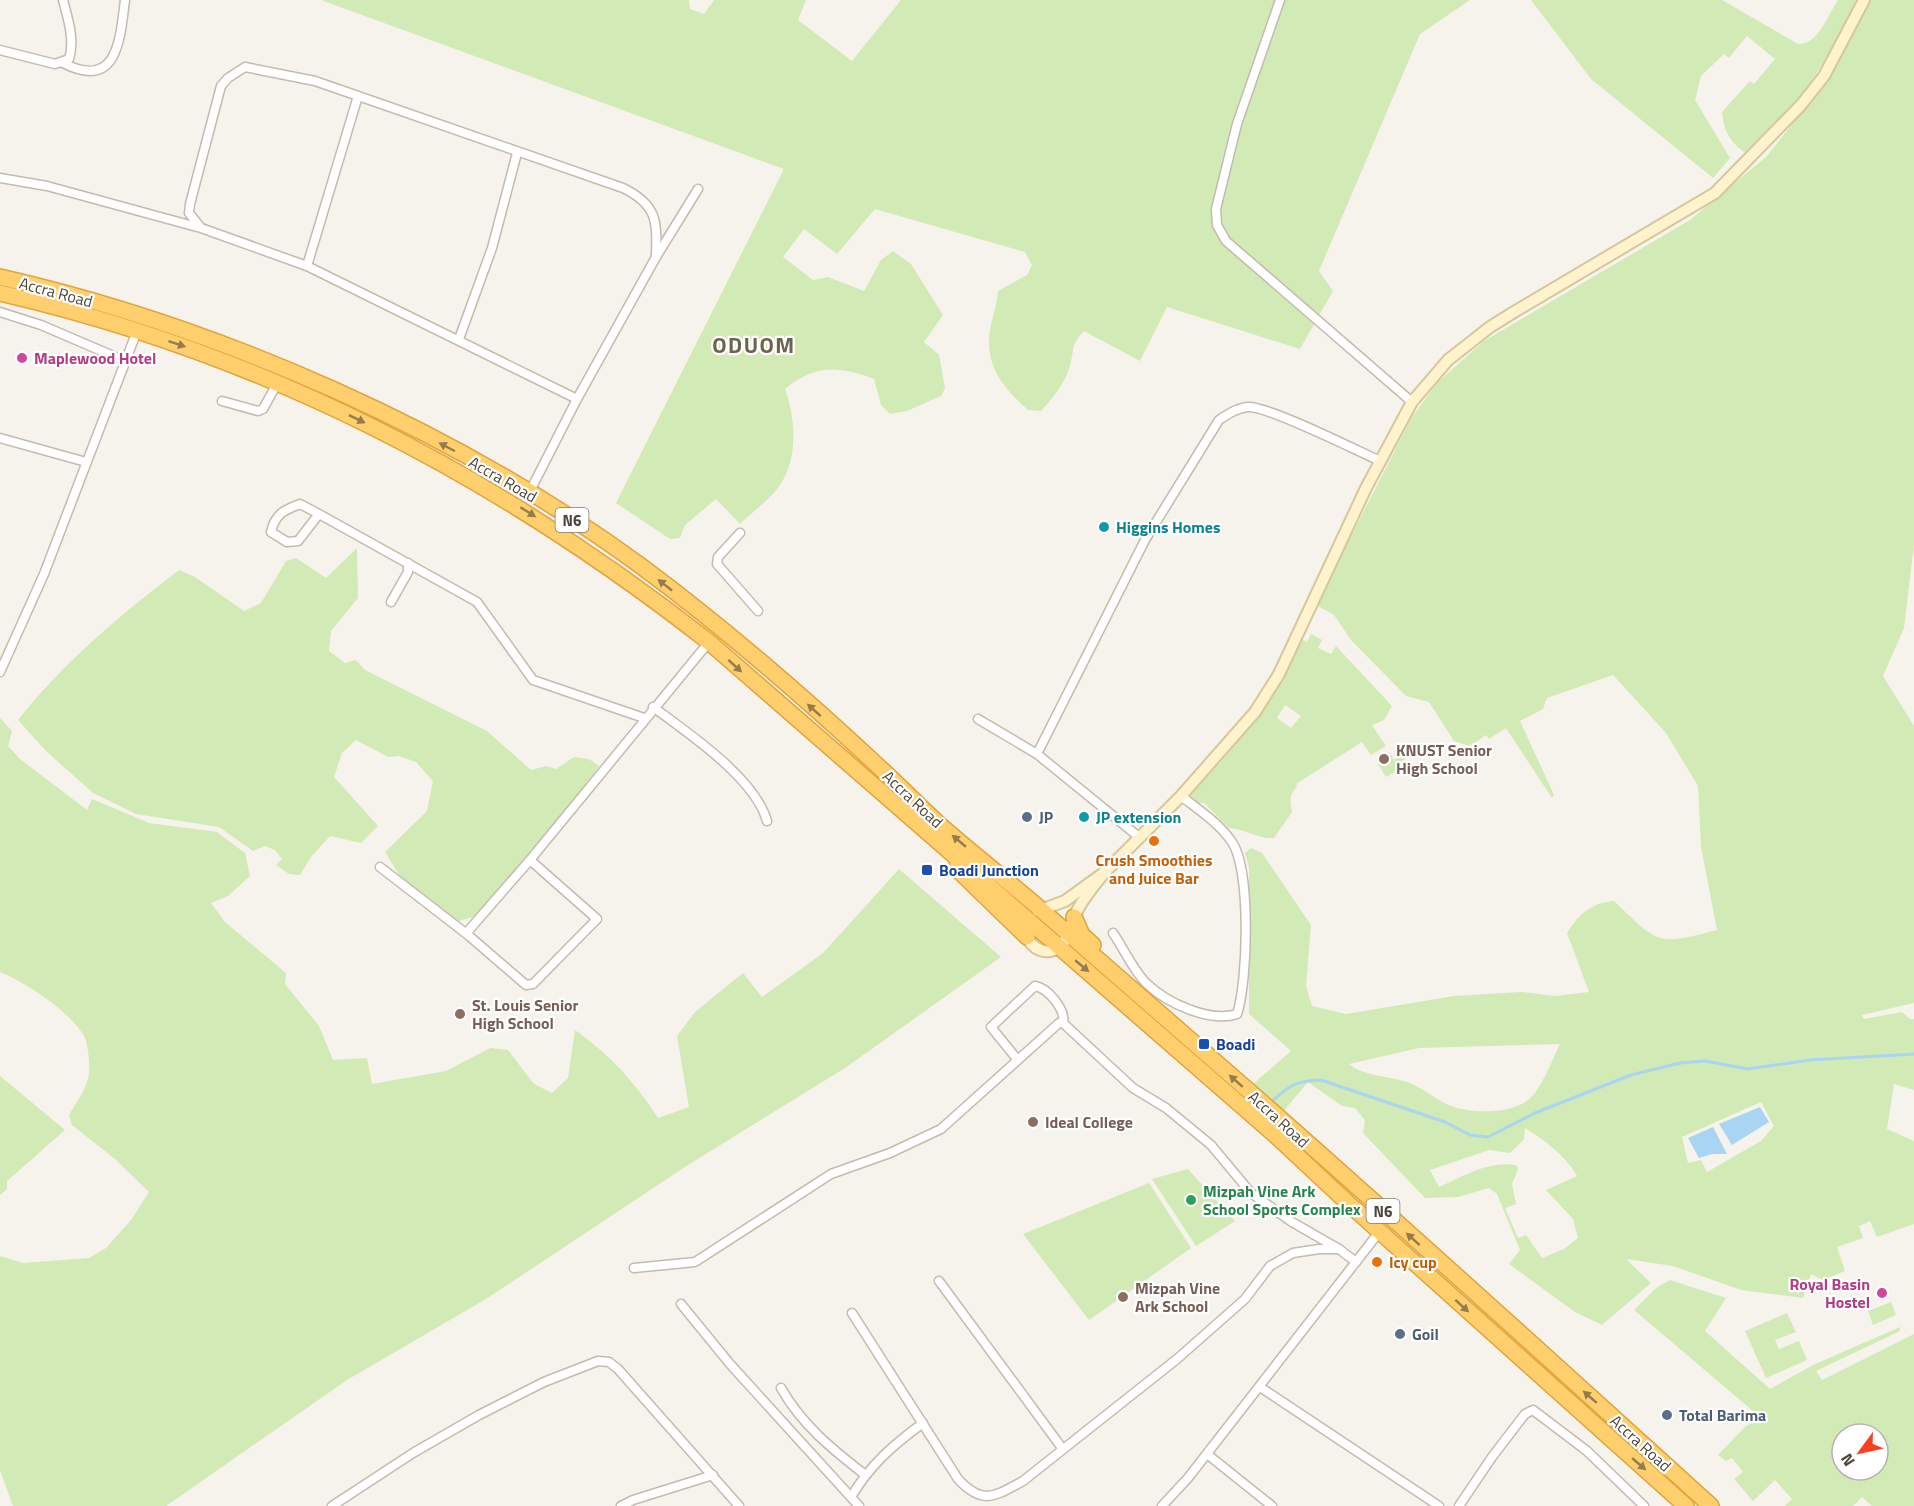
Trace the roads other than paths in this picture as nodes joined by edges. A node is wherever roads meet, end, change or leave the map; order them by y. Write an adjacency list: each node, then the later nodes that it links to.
1 (63, 0): 6 (street)
2 (125, 0): 6 (street)
3 (1280, 0): 23 (street)
4 (1864, 0): 23 (street)
5 (0, 50): 6 (street)
6 (63, 63)
7 (358, 96): 8 (street); 11 (street); 13 (street)
8 (517, 153): 12 (street); 18 (street)
9 (0, 178): 11 (street)
10 (698, 189): 12 (street)
11 (201, 228): 13 (street)
12 (656, 257): 21 (street)
13 (306, 266): 18 (street)
14 (0, 277): 27 (highway, Accra Road / N6, one-way to 14)
15 (0, 293): 17 (highway, Accra Road / N6)
16 (0, 312): 19 (street)
17 (137, 331): 19 (street); 20 (highway, Accra Road / N6, one-way to 20)
18 (459, 339): 21 (street)
19 (125, 361): 26 (street)
20 (278, 382): 22 (street); 33 (highway, Accra Road / N6, one-way to 33)
21 (577, 399): 27 (street)
22 (222, 401)
23 (1412, 402): 25 (street)
24 (0, 438): 26 (street)
25 (1380, 461): 38 (street); 39 (street)
26 (86, 462): 34 (street)
27 (529, 493): 46 (highway, Accra Road / N6, one-way to 27)
28 (319, 514): 28 (street); 30 (street)
29 (740, 533): 32 (street)
30 (408, 563): 31 (street); 36 (street)
31 (391, 602)
32 (758, 611)
33 (709, 642): 35 (street); 41 (highway, Accra Road / N6, one-way to 41)
34 (0, 672)
35 (653, 707): 36 (street); 40 (street)
36 (644, 718): 43 (street)
37 (978, 719): 38 (street)
38 (1037, 754): 42 (street)
39 (1181, 796): 42 (street); 50 (street)
40 (767, 821)
41 (925, 832): 48 (highway, Accra Road / N6); 52 (highway)
42 (1139, 837): 45 (street)
43 (530, 860): 51 (street); 51 (street)
44 (380, 867): 51 (street)
45 (1105, 872): 46 (street); 47 (street)
46 (1040, 909): 48 (street); 49 (highway, Accra Road / N6)
47 (1074, 917): 49 (street); 54 (highway)
48 (1028, 920): 52 (street); 53 (highway, Accra Road / N6)
49 (1068, 933): 53 (street); 54 (highway, Accra Road / N6)
50 (1113, 933)
51 (468, 935)
52 (1026, 937): 53 (street)
53 (1059, 947): 57 (highway, Accra Road / N6, one-way to 57)
54 (1145, 1002): 82 (highway, Accra Road / N6, one-way to 54)
55 (1063, 1023): 56 (street); 56 (street); 58 (street)
56 (1017, 1059): 60 (street)
57 (1380, 1231): 59 (street); 81 (highway, Accra Road / N6, one-way to 81)
58 (1340, 1249): 59 (street); 67 (street)
59 (1356, 1262): 64 (street)
60 (634, 1268)
61 (939, 1281): 67 (street)
62 (681, 1304): 71 (street)
63 (852, 1313): 66 (street)
64 (1260, 1387): 68 (street); 78 (street)
65 (781, 1388): 69 (street)
66 (923, 1423): 67 (street); 69 (street)
67 (1062, 1448)
68 (1207, 1454): 76 (street); 77 (street)
69 (864, 1474): 71 (street)
70 (713, 1475): 72 (street); 73 (street); 74 (street)
71 (851, 1497): 75 (street)
72 (332, 1506)
73 (621, 1506)
74 (739, 1506)
75 (859, 1506)
76 (1162, 1506)
77 (1272, 1506)
78 (1439, 1506)
79 (1459, 1506): 80 (street)
80 (1644, 1506)
81 (1686, 1506)
82 (1711, 1506)

